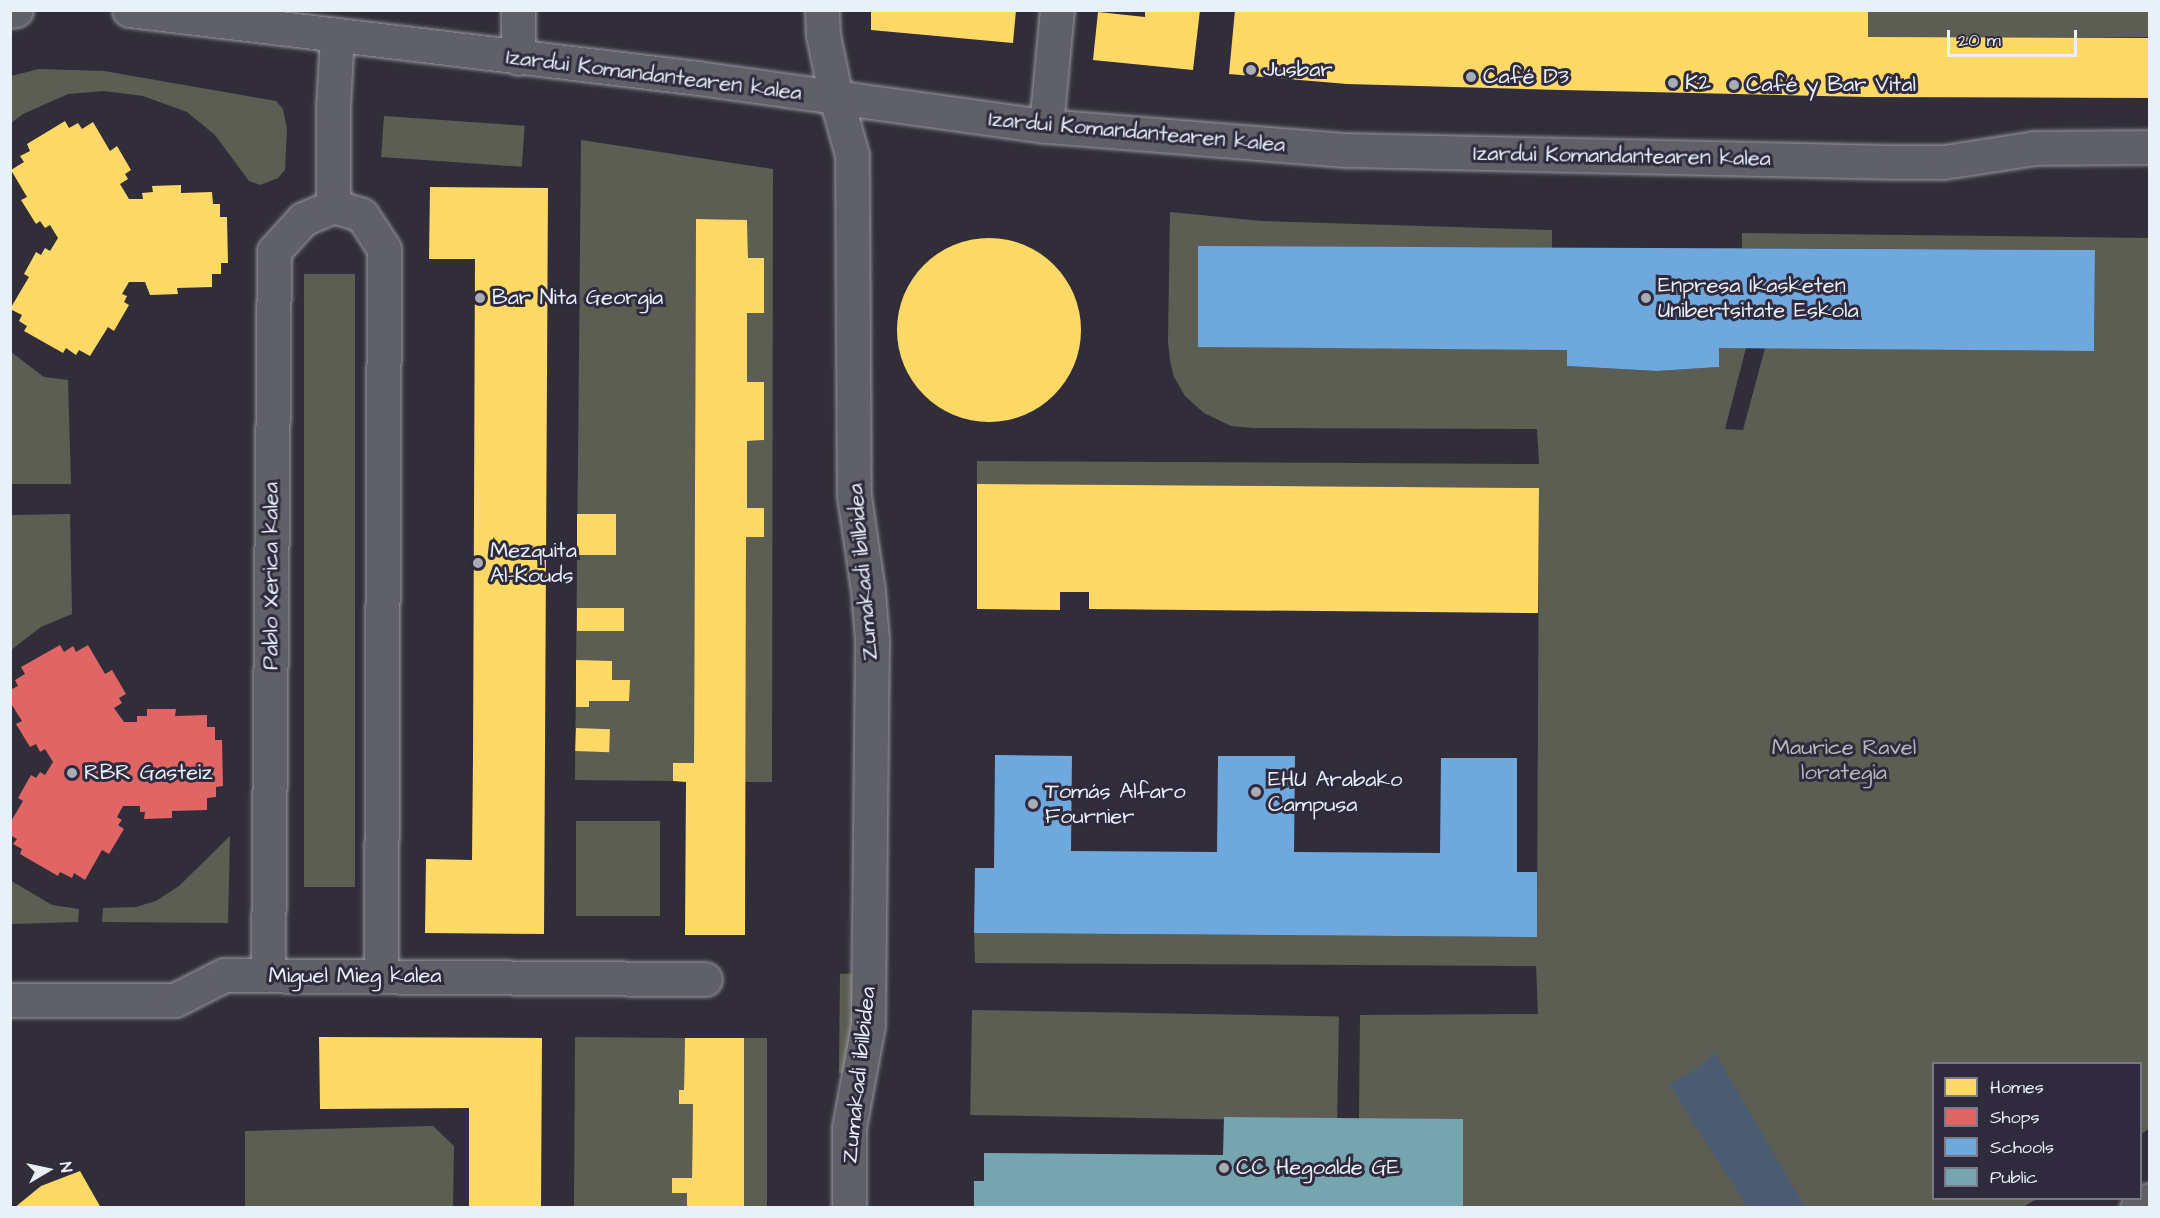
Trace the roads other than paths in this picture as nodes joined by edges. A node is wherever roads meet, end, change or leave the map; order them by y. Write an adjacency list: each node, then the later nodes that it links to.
1 (16, 10): 6 (street)
2 (129, 10): 7 (street, Izardui Komandantearen kalea)
3 (518, 10): 8 (street)
4 (822, 10): 9 (street, Zumakadi ibilbidea)
5 (1057, 10): 10 (street)
6 (10, 11)
7 (337, 35): 8 (street, Izardui Komandantearen kalea); 12 (street)
8 (518, 58): 9 (street, Izardui Komandantearen kalea)
9 (836, 98): 10 (street, Izardui Komandantearen kalea); 18 (street, Zumakadi ibilbidea)
10 (1046, 126): 11 (street, Izardui Komandantearen kalea)
11 (2150, 147)
12 (333, 207): 13 (street, Pablo Xerica kalea); 14 (street)
13 (268, 975): 14 (street, Miguel Mieg kalea); 16 (street, Miguel Mieg kalea)
14 (381, 976): 15 (street, Miguel Mieg kalea)
15 (705, 979)
16 (10, 1000)
17 (2150, 1200): 19 (street)
18 (849, 1208)
19 (2137, 1208)

